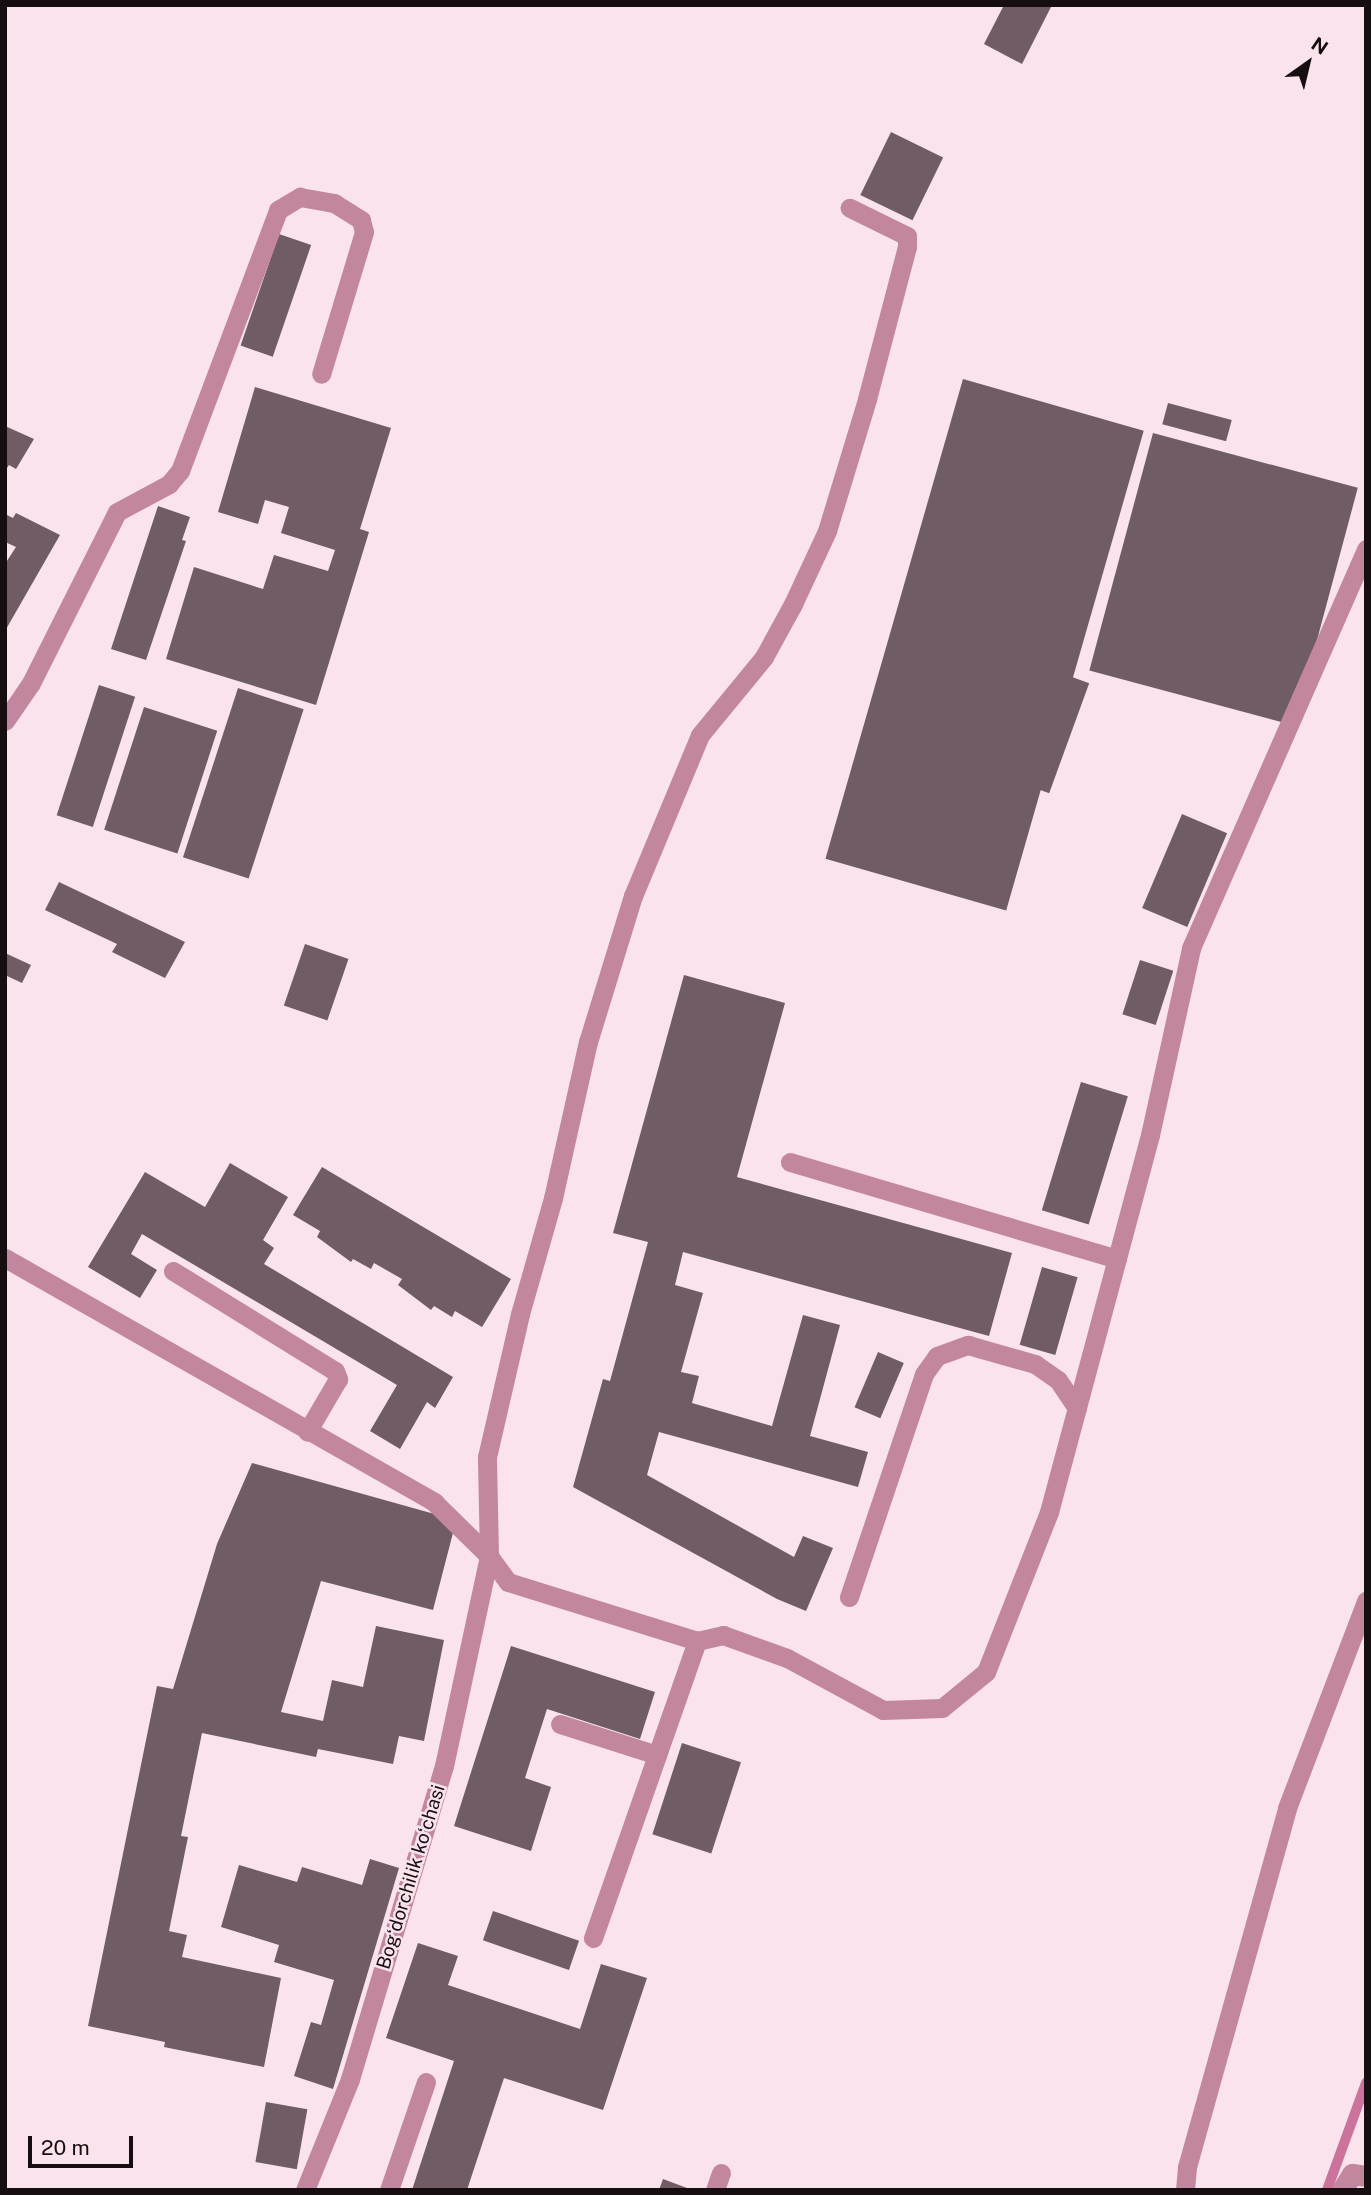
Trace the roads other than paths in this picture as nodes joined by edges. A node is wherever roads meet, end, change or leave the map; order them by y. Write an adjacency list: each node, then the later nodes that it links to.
1 (850, 208): 11 (lane, Bogʻdorchilik koʻchasi)
2 (321, 373): 4 (lane)
3 (1366, 550): 7 (lane)
4 (5, 721)
5 (790, 1162): 7 (lane)
6 (5, 1258): 10 (lane)
7 (1117, 1259): 9 (lane)
8 (173, 1271): 10 (lane)
9 (1077, 1408): 12 (lane); 14 (lane)
10 (307, 1432): 11 (lane)
11 (489, 1556): 14 (lane); 20 (lane, Bogʻdorchilik koʻchasi)
12 (849, 1597)
13 (1366, 1601): 22 (lane)
14 (697, 1641): 16 (lane)
15 (560, 1724): 16 (lane)
16 (657, 1755): 17 (lane)
17 (593, 1938)
18 (426, 2082): 21 (lane)
19 (1366, 2176): 23 (street)
20 (305, 2190)
21 (389, 2190)
22 (1185, 2190)
23 (1342, 2190)

